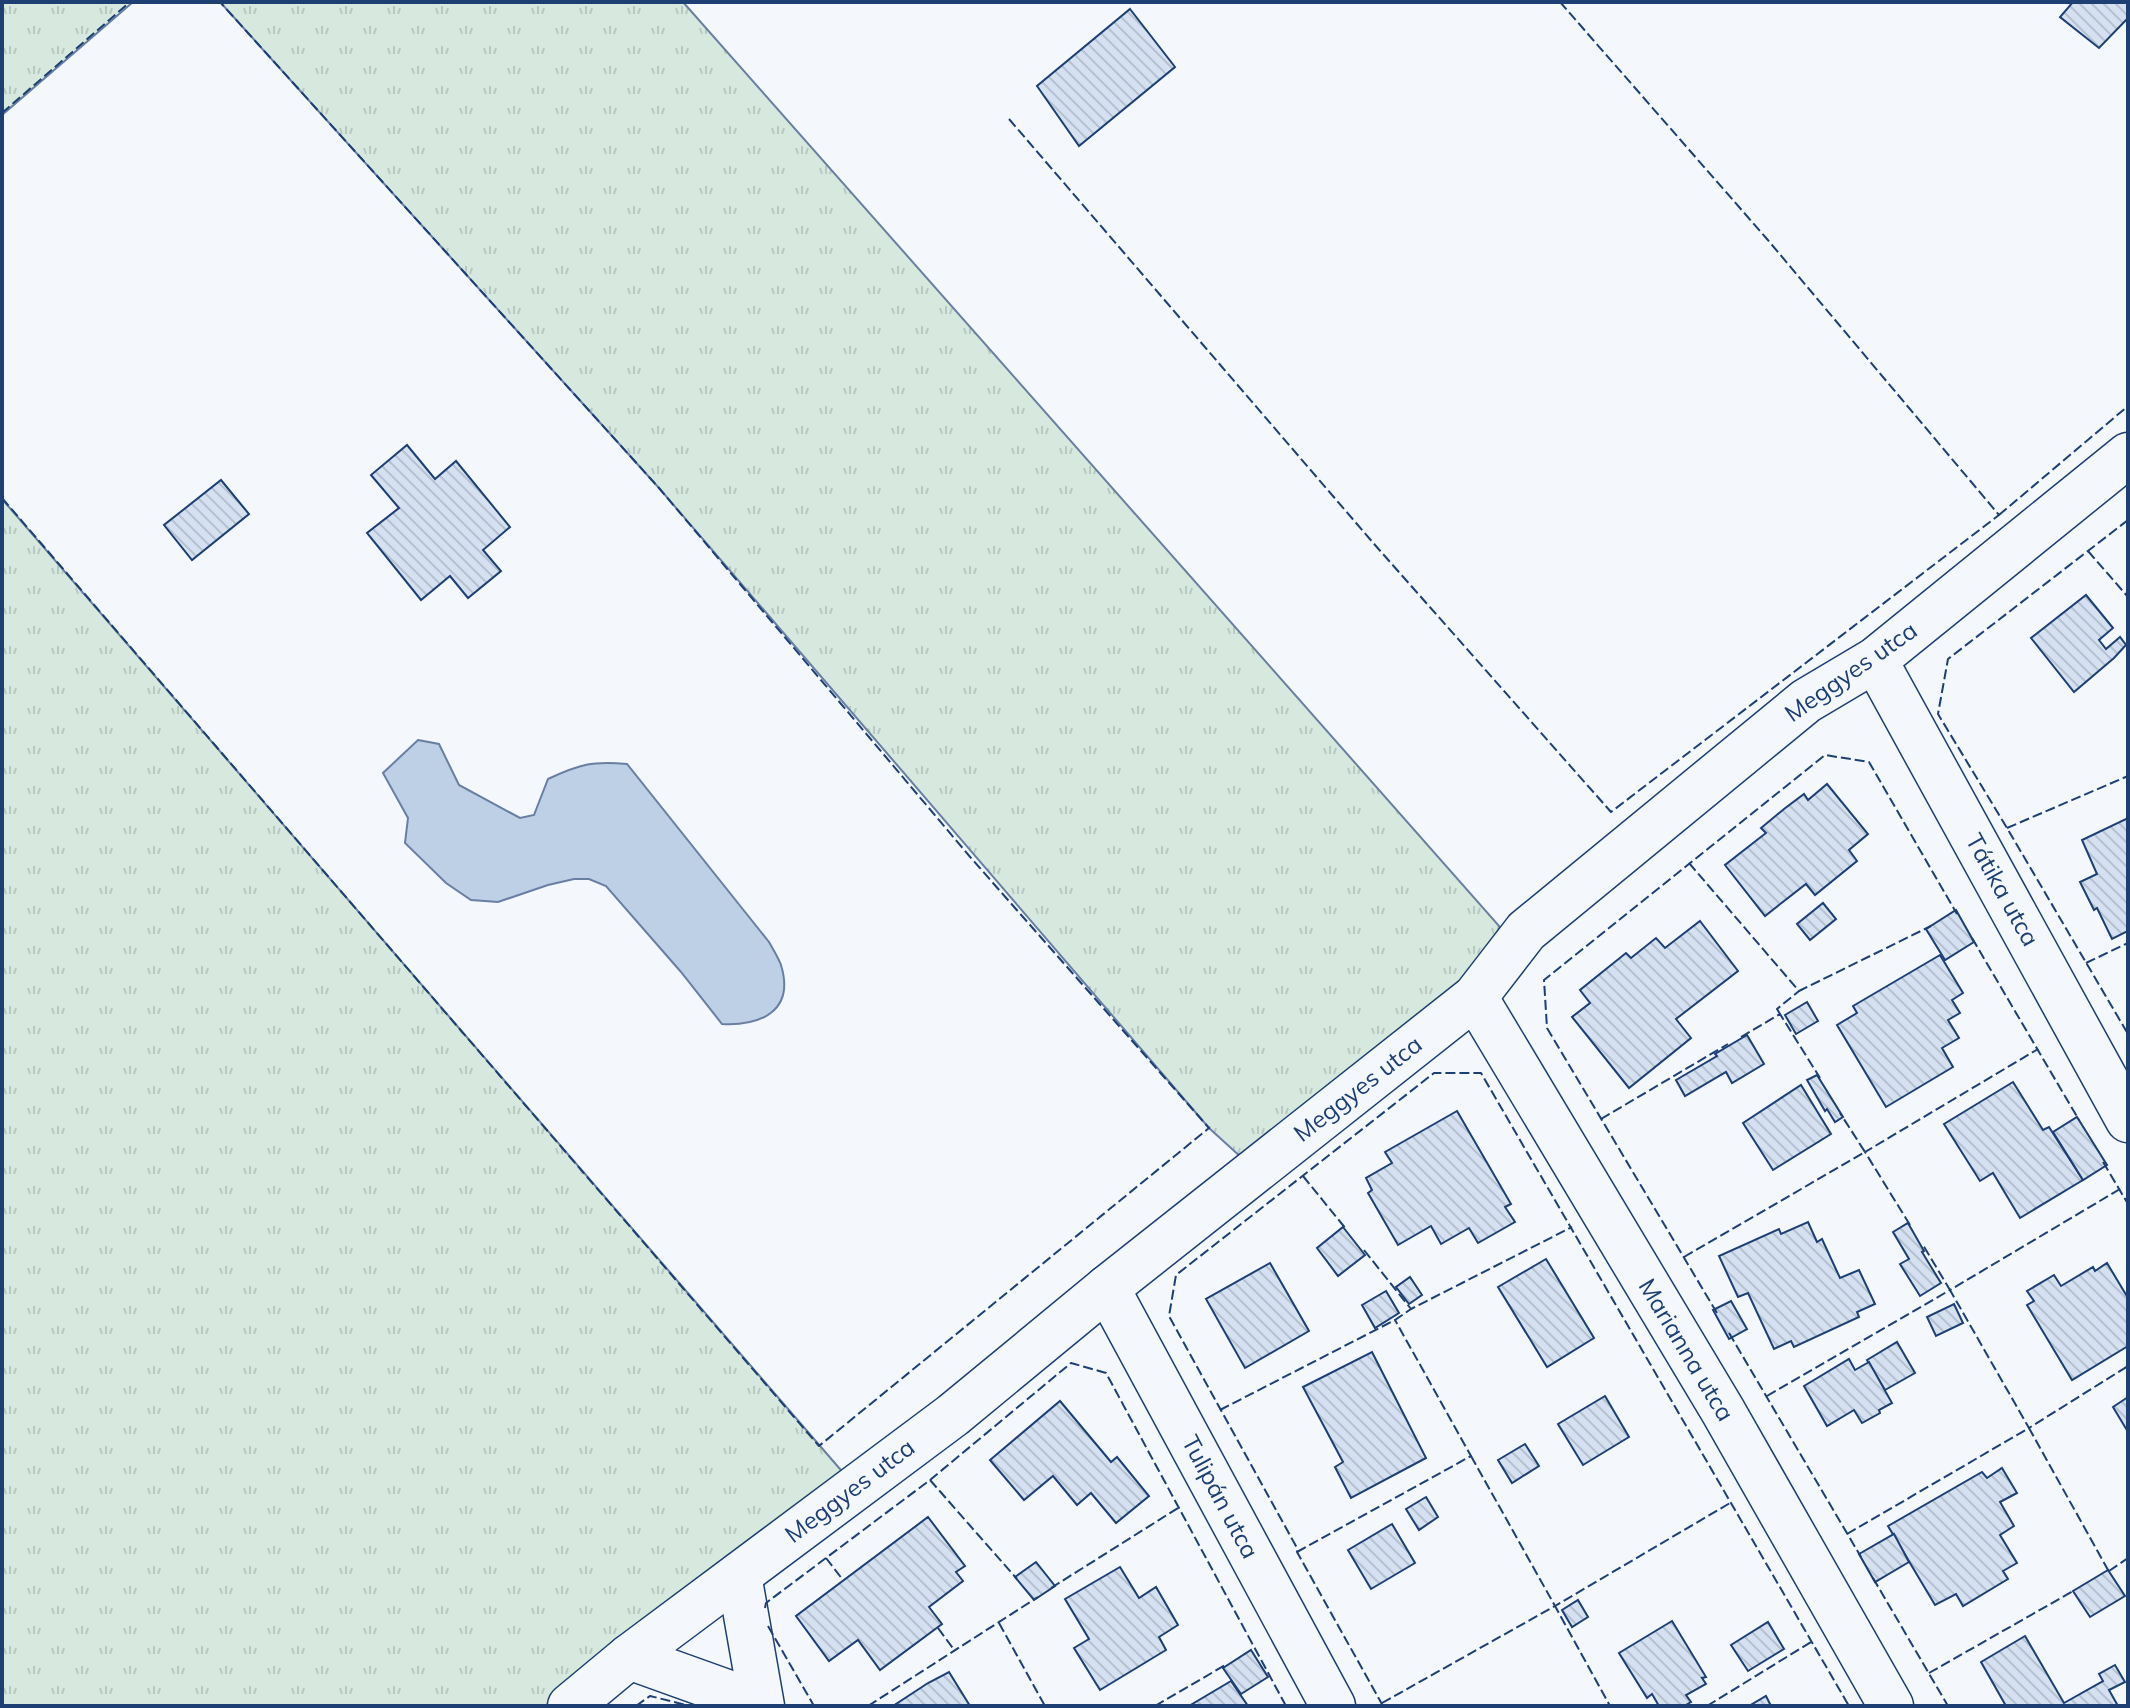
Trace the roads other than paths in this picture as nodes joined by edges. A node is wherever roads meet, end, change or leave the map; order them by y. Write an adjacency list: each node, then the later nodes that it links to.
1 (2128, 455): 2 (street, Meggyes utca)
2 (1875, 660): 3 (street, Meggyes utca); 4 (street, Tátika utca)
3 (1475, 997): 5 (street, Meggyes utca); 11 (street, Marianna utca)
4 (2128, 1120)
5 (1107, 1288): 6 (street, Meggyes utca); 10 (street, Tulipán utca)
6 (739, 1575): 7 (street, Meggyes utca); 8 (street)
7 (629, 1657): 8 (street); 9 (street, Meggyes utca)
8 (761, 1705)
9 (570, 1706)
10 (1333, 1706)
11 (1891, 1706)

